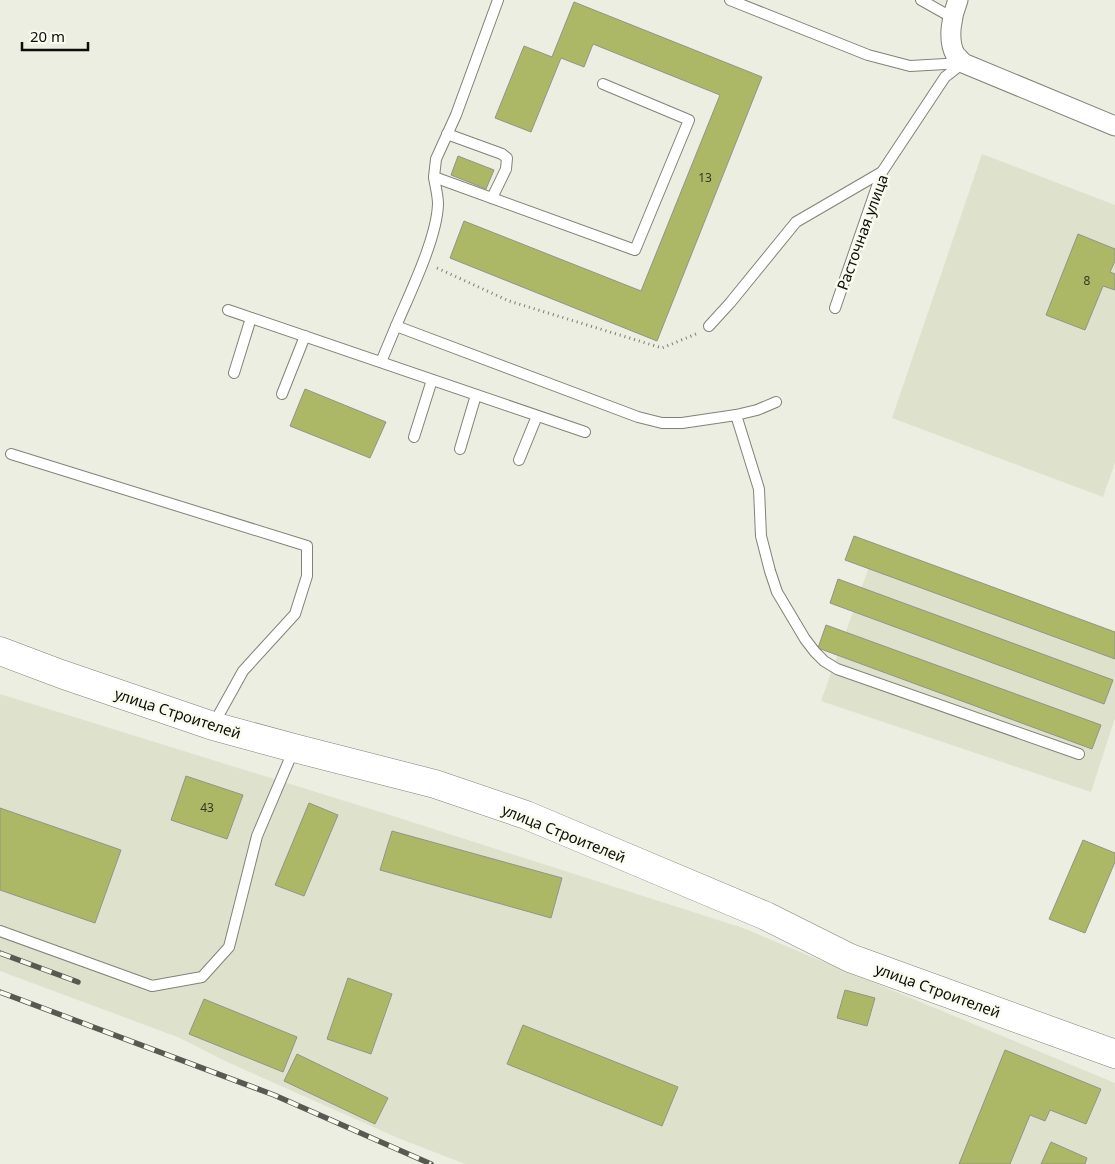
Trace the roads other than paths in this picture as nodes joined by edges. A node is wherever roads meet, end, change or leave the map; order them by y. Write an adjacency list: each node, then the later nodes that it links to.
1 (498, 0): 9 (lane)
2 (730, 0): 6 (lane)
3 (921, 0): 5 (lane)
4 (958, 0): 5 (street)
5 (953, 18): 6 (street)
6 (963, 63): 8 (street); 10 (lane, Расточная улица)
7 (603, 84): 12 (lane)
8 (1115, 126)
9 (446, 134): 11 (lane); 12 (lane)
10 (882, 172): 13 (lane, Расточная улица); 17 (lane)
11 (434, 177): 12 (lane); 16 (lane)
12 (492, 198)
13 (835, 308)
14 (228, 310): 15 (lane)
15 (251, 318): 18 (lane); 20 (lane)
16 (396, 326): 19 (lane); 25 (lane)
17 (709, 326)
18 (305, 336): 19 (lane); 22 (lane)
19 (382, 362): 21 (lane)
20 (234, 373)
21 (432, 380): 23 (lane); 28 (lane)
22 (282, 394)
23 (476, 395): 26 (lane); 29 (lane)
24 (776, 402): 25 (lane)
25 (736, 415): 35 (lane)
26 (537, 416): 27 (lane); 31 (lane)
27 (585, 432)
28 (414, 437)
29 (460, 449)
30 (11, 454): 33 (lane)
31 (519, 460)
32 (0, 651): 33 (street, улица Строителей)
33 (213, 726): 34 (street, улица Строителей)
34 (294, 748): 36 (lane); 37 (street, улица Строителей)
35 (1079, 754)
36 (0, 931)
37 (1115, 1054)

